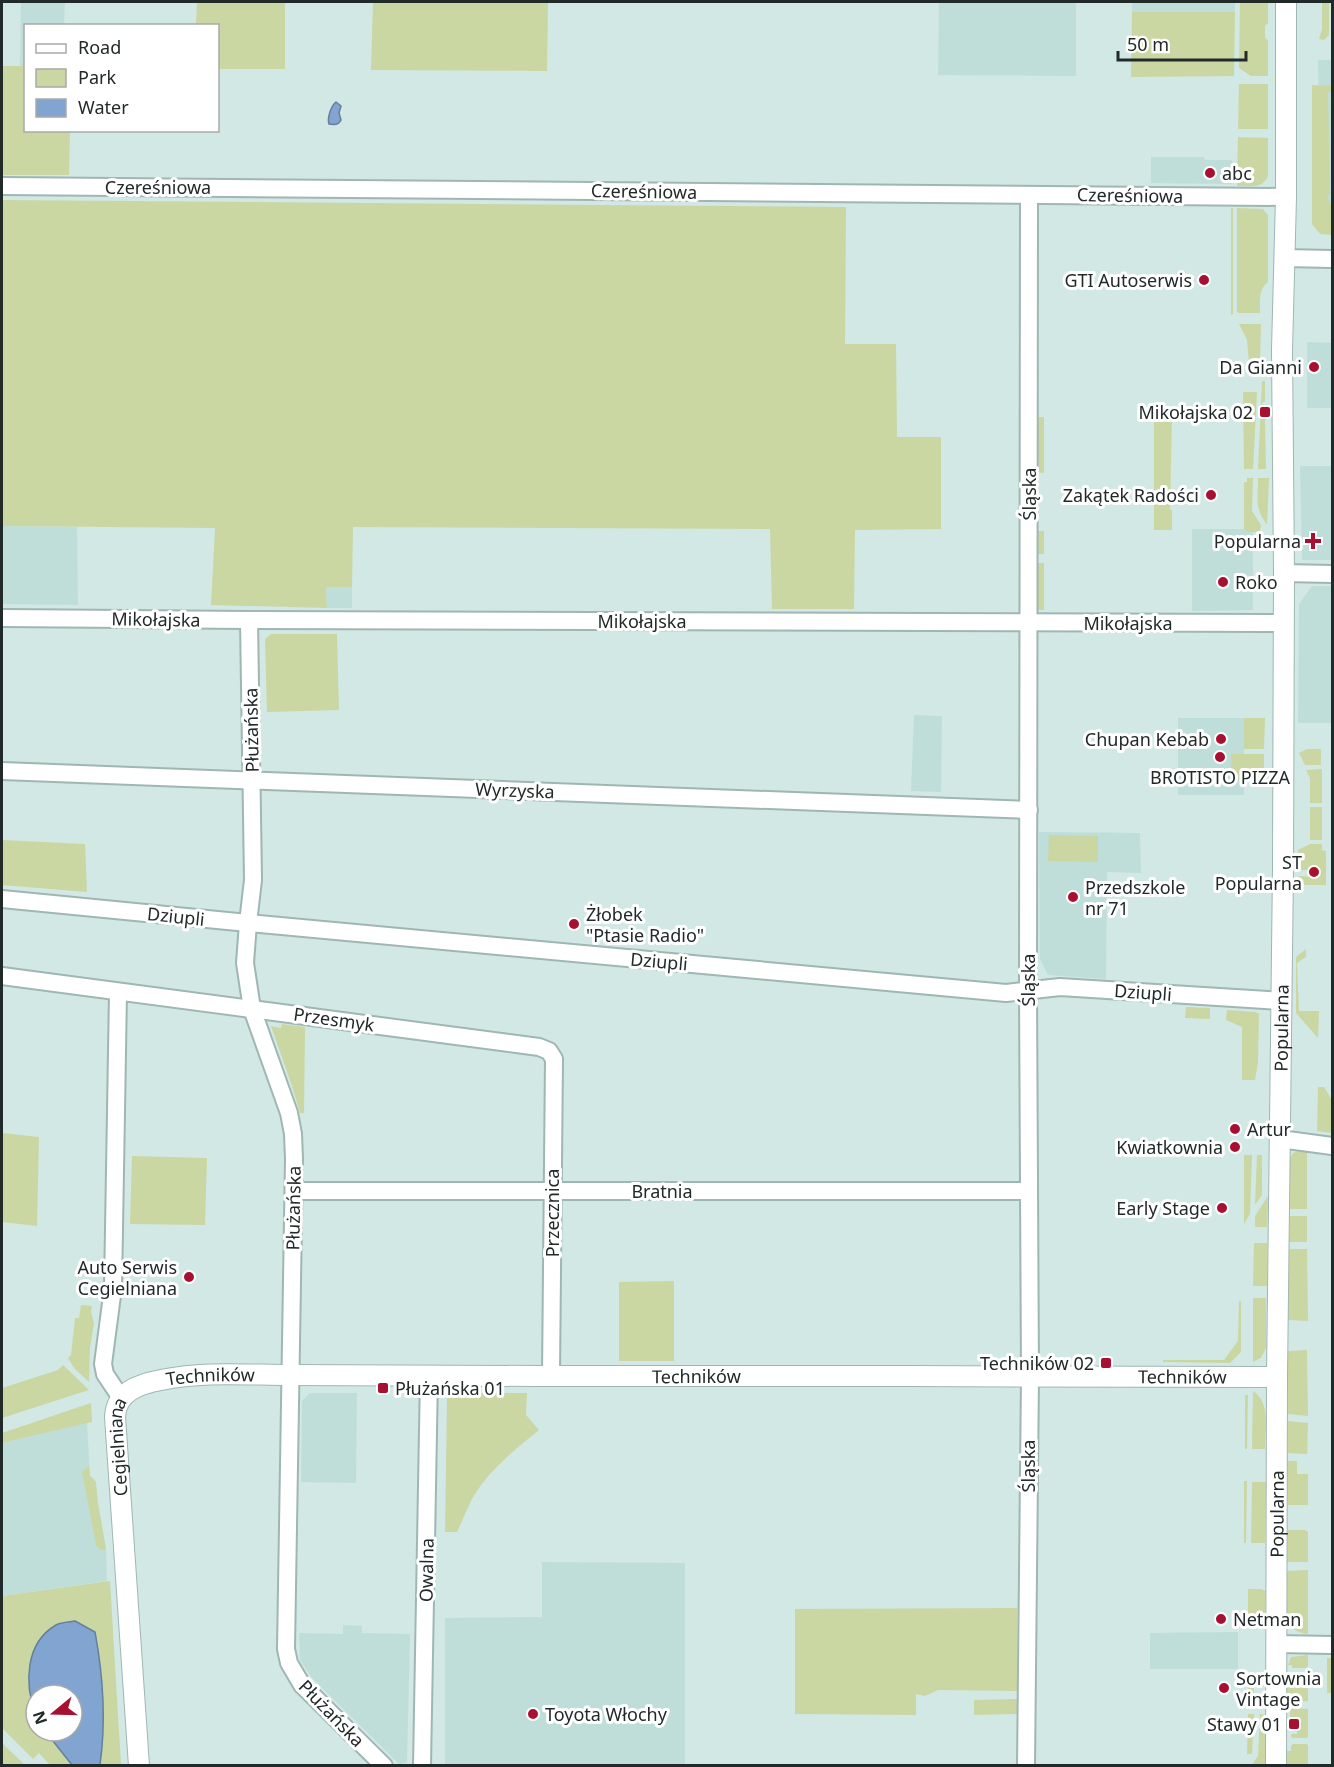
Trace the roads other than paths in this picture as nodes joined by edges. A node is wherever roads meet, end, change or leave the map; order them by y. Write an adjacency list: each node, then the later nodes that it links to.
1 (1286, 2): 4 (street, Popularna)
2 (2, 186): 3 (street, Czereśniowa)
3 (1029, 195): 4 (street, Czereśniowa); 11 (street, Śląska)
4 (1286, 197): 5 (street, Popularna)
5 (1284, 258): 6 (street); 7 (street, Popularna)
6 (1332, 259)
7 (1284, 573): 8 (street); 12 (street, Popularna)
8 (1332, 574)
9 (2, 618): 10 (street, Mikołajska)
10 (249, 620): 11 (street, Mikołajska); 14 (street, Płużańska)
11 (1029, 623): 12 (street, Mikołajska); 15 (street, Śląska)
12 (1283, 623): 21 (street, Popularna)
13 (2, 771): 14 (street, Wyrzyska)
14 (253, 780): 15 (street, Wyrzyska); 17 (street, Płużańska)
15 (1029, 810): 19 (street, Śląska)
16 (2, 899): 17 (street, Dziupli)
17 (248, 923): 19 (street, Dziupli); 22 (street, Płużańska)
18 (2, 976): 20 (street, Przesmyk)
19 (1028, 990): 21 (street, Dziupli); 28 (street, Śląska)
20 (118, 993): 22 (street, Przesmyk); 34 (street, Cegielniana)
21 (1282, 1001): 24 (street, Popularna)
22 (252, 1008): 23 (street, Przesmyk); 26 (street, Płużańska)
23 (549, 1051): 27 (street, Przecznica)
24 (1280, 1139): 25 (street); 33 (street, Popularna)
25 (1332, 1146)
26 (294, 1191): 27 (street, Bratnia); 29 (street, Płużańska)
27 (552, 1191): 28 (street, Bratnia); 31 (street, Przecznica)
28 (1029, 1191): 32 (street, Śląska)
29 (291, 1375): 30 (street, Techników); 34 (street, Techników); 38 (street, Płużańska)
30 (429, 1375): 31 (street, Techników); 39 (street, Owalna)
31 (551, 1376): 32 (street, Techników)
32 (1030, 1377): 33 (street, Techników); 40 (street, Śląska)
33 (1276, 1377): 35 (street, Popularna)
34 (121, 1398): 37 (street, Cegielniana)
35 (1276, 1644): 36 (street); 41 (street, Popularna)
36 (1332, 1645)
37 (138, 1766)
38 (384, 1766)
39 (422, 1766)
40 (1026, 1766)
41 (1276, 1766)

